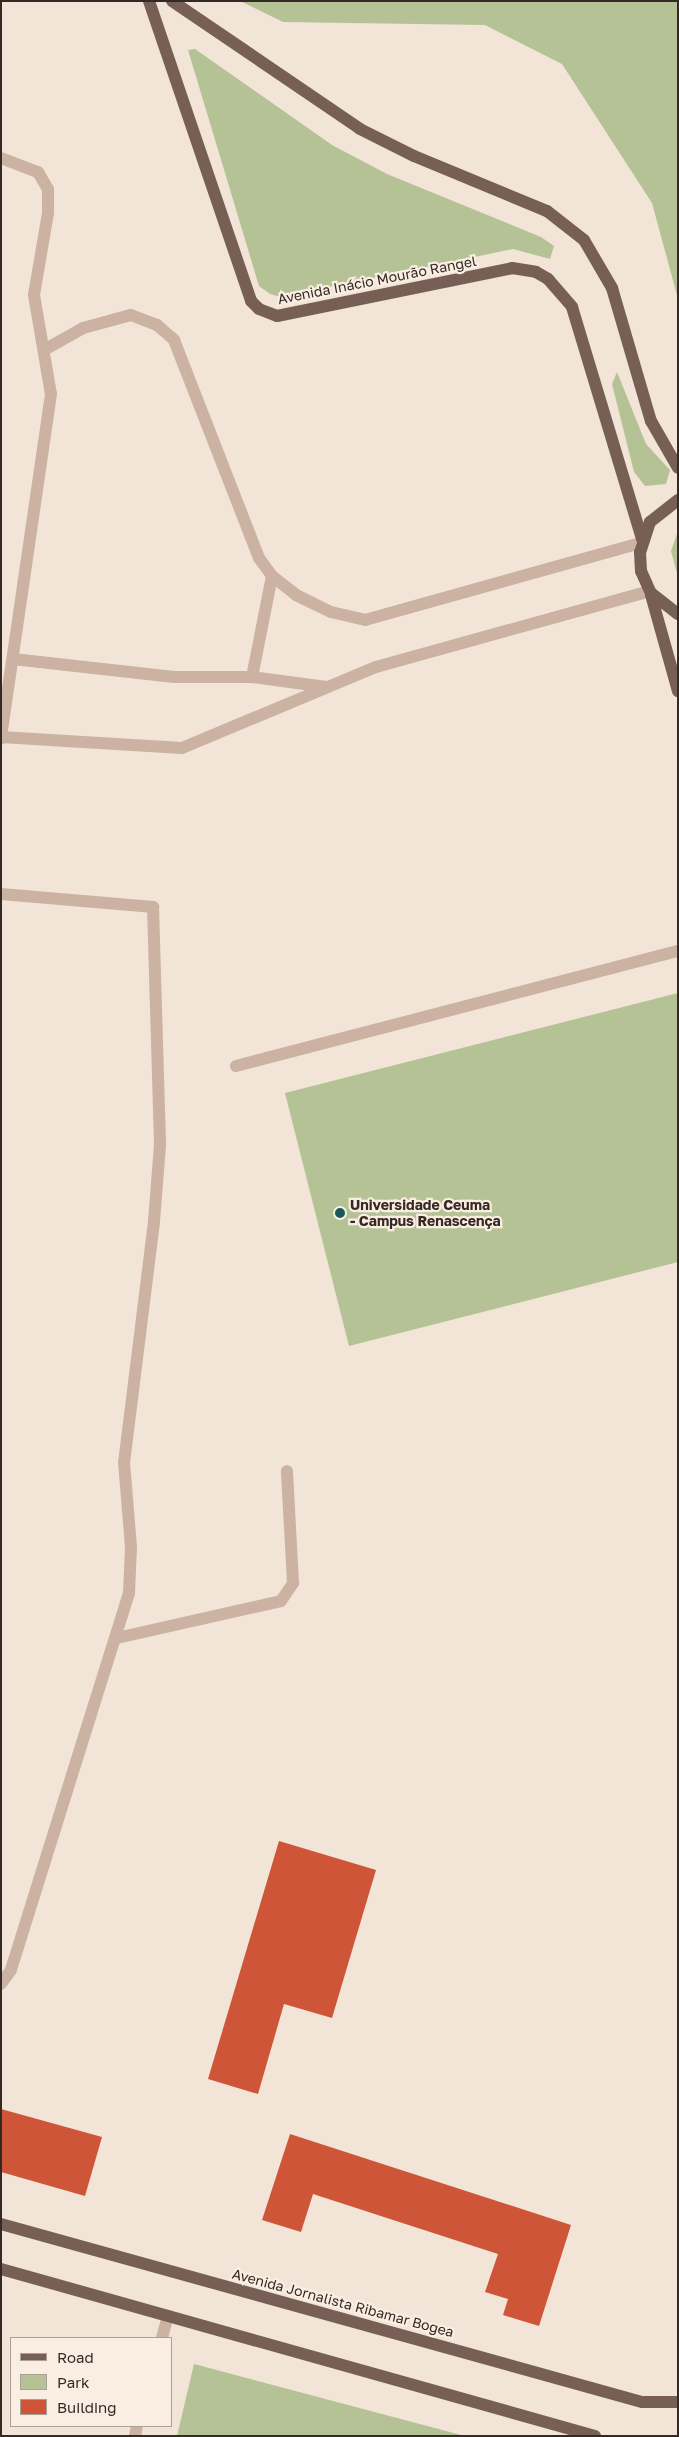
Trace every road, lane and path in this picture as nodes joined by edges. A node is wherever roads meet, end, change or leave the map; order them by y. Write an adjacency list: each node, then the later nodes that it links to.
1 (149, 1): 7 (main road, Avenida Inácio Mourão Rangel)
2 (172, 1): 5 (main road)
3 (1, 158): 4 (street)
4 (44, 350): 8 (street); 11 (street)
5 (678, 468)
6 (678, 500): 7 (main road)
7 (641, 541): 8 (street); 9 (main road)
8 (272, 576): 12 (street)
9 (650, 592): 10 (main road); 13 (street); 14 (main road)
10 (678, 614)
11 (13, 659): 12 (street); 15 (street)
12 (252, 677): 13 (street)
13 (328, 688): 15 (street)
14 (678, 691)
15 (1, 738)
16 (1, 894): 20 (street)
17 (678, 951): 18 (street)
18 (236, 1066)
19 (287, 1471): 20 (street)
20 (117, 1638): 21 (street)
21 (1, 1984)
22 (1, 2224): 26 (main road, Avenida Jornalista Ribamar Bogea)
23 (1, 2269): 24 (main road)
24 (168, 2316): 25 (street); 27 (main road)
25 (162, 2337)
26 (678, 2402)
27 (595, 2436)

